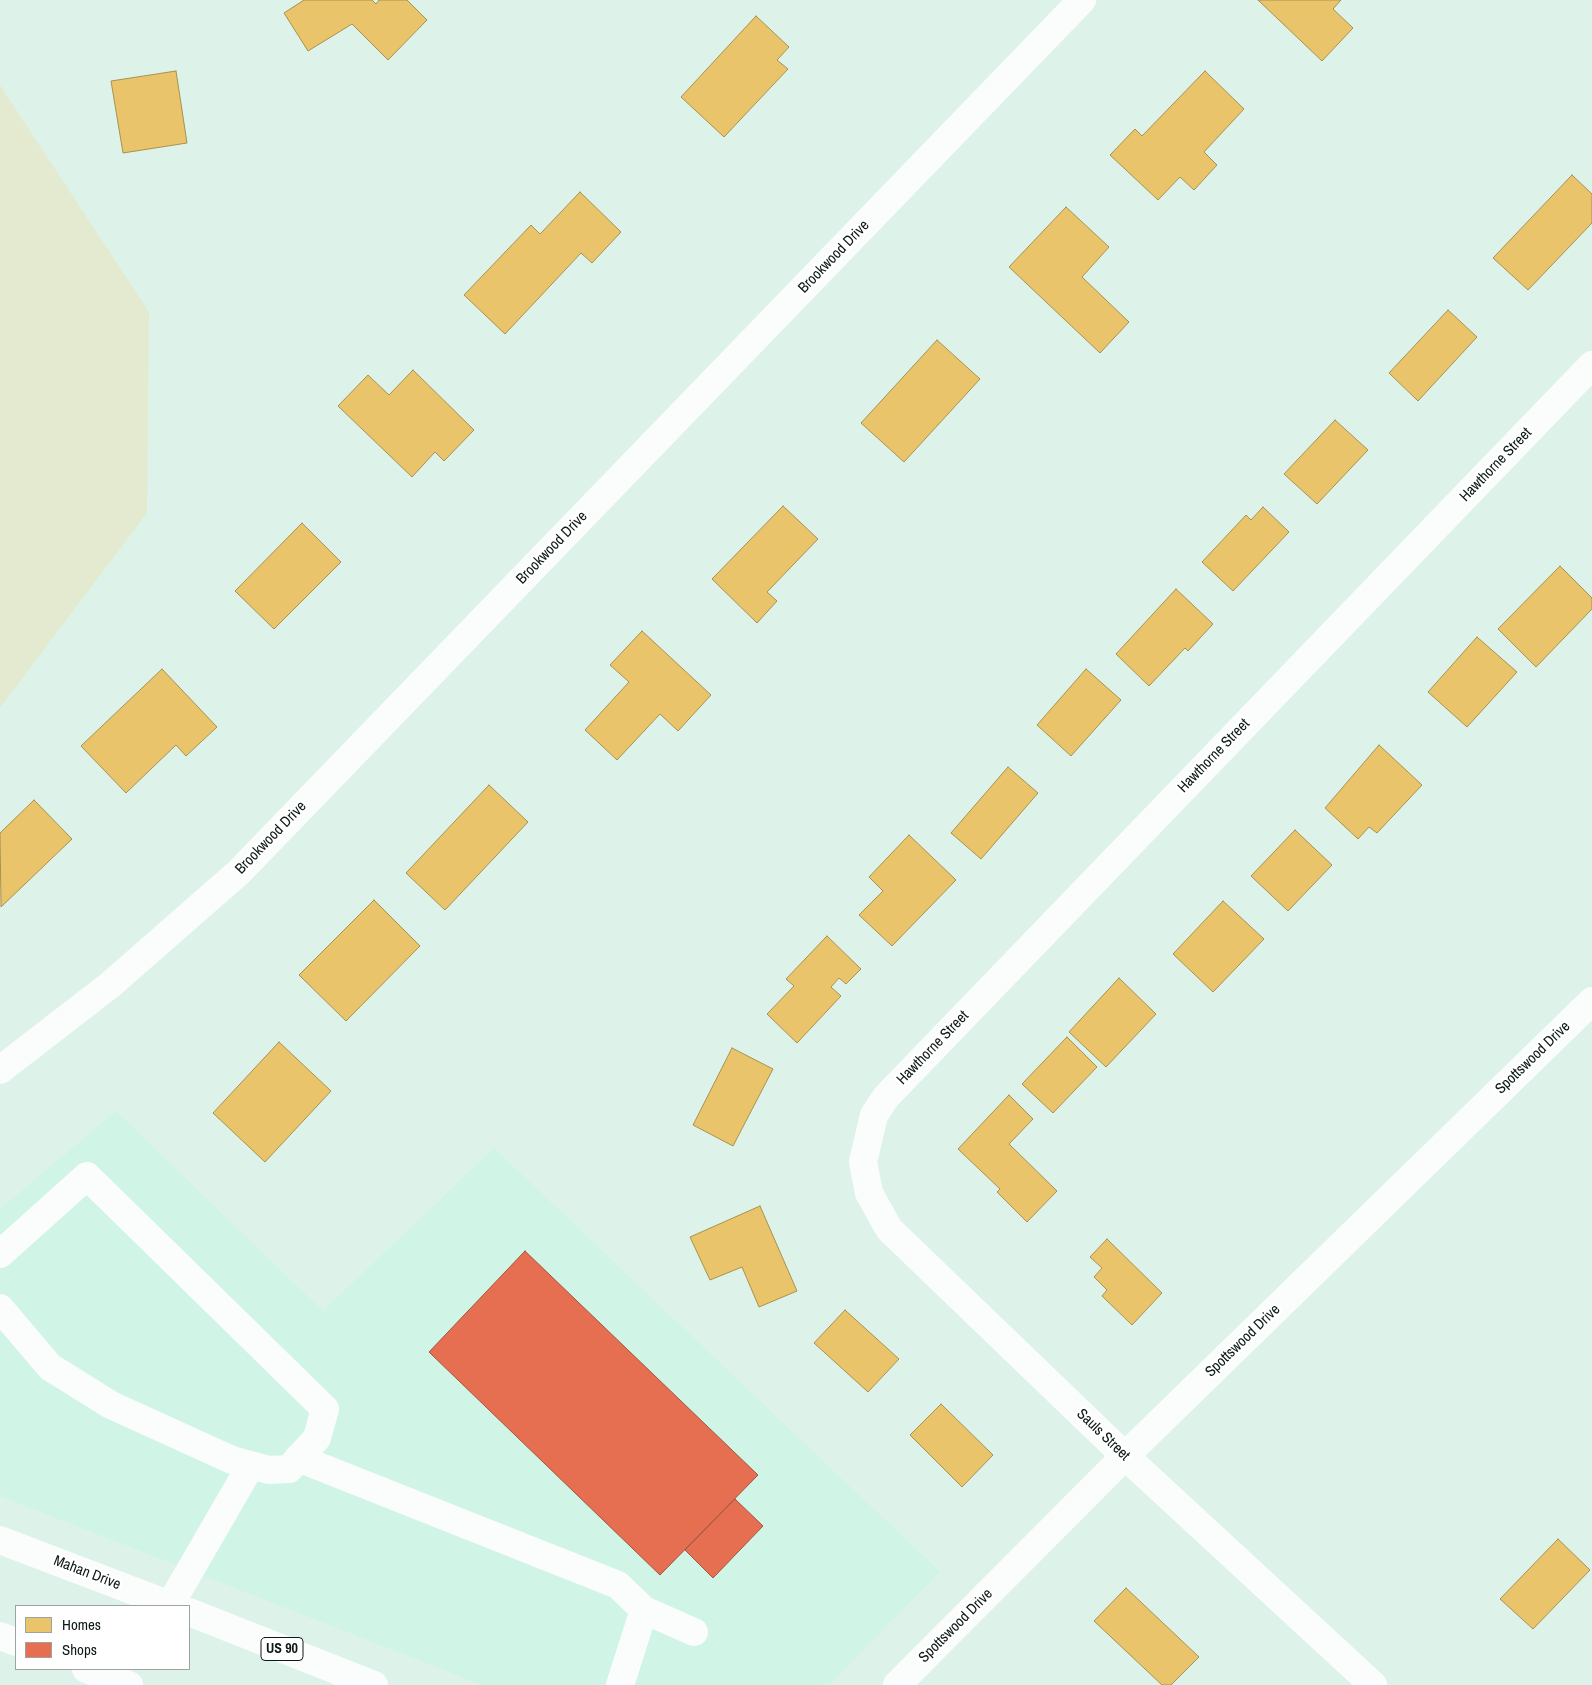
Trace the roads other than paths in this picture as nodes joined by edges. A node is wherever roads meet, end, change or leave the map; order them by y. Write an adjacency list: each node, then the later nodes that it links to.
1 (1082, 0): 4 (street, Brookwood Drive)
2 (1592, 365): 5 (street, Hawthorne Street)
3 (1592, 1000): 8 (street, Spottswood Drive)
4 (0, 1070)
5 (863, 1162): 8 (street, Sauls Street)
6 (0, 1254): 9 (street)
7 (0, 1308): 10 (street)
8 (1124, 1456): 23 (street, Spottswood Drive); 24 (street, Sauls Street)
9 (298, 1458): 10 (street); 14 (street)
10 (251, 1465): 13 (street)
11 (0, 1540): 12 (street, Mahan Drive / US 90)
12 (170, 1605)
13 (176, 1605)
14 (644, 1610): 16 (street); 22 (street)
15 (190, 1613): 21 (street, Mahan Drive / US 90)
16 (694, 1632)
17 (0, 1636): 18 (street)
18 (15, 1642)
19 (90, 1670): 20 (street)
20 (128, 1679)
21 (374, 1685)
22 (620, 1685)
23 (897, 1685)
24 (1374, 1685)

